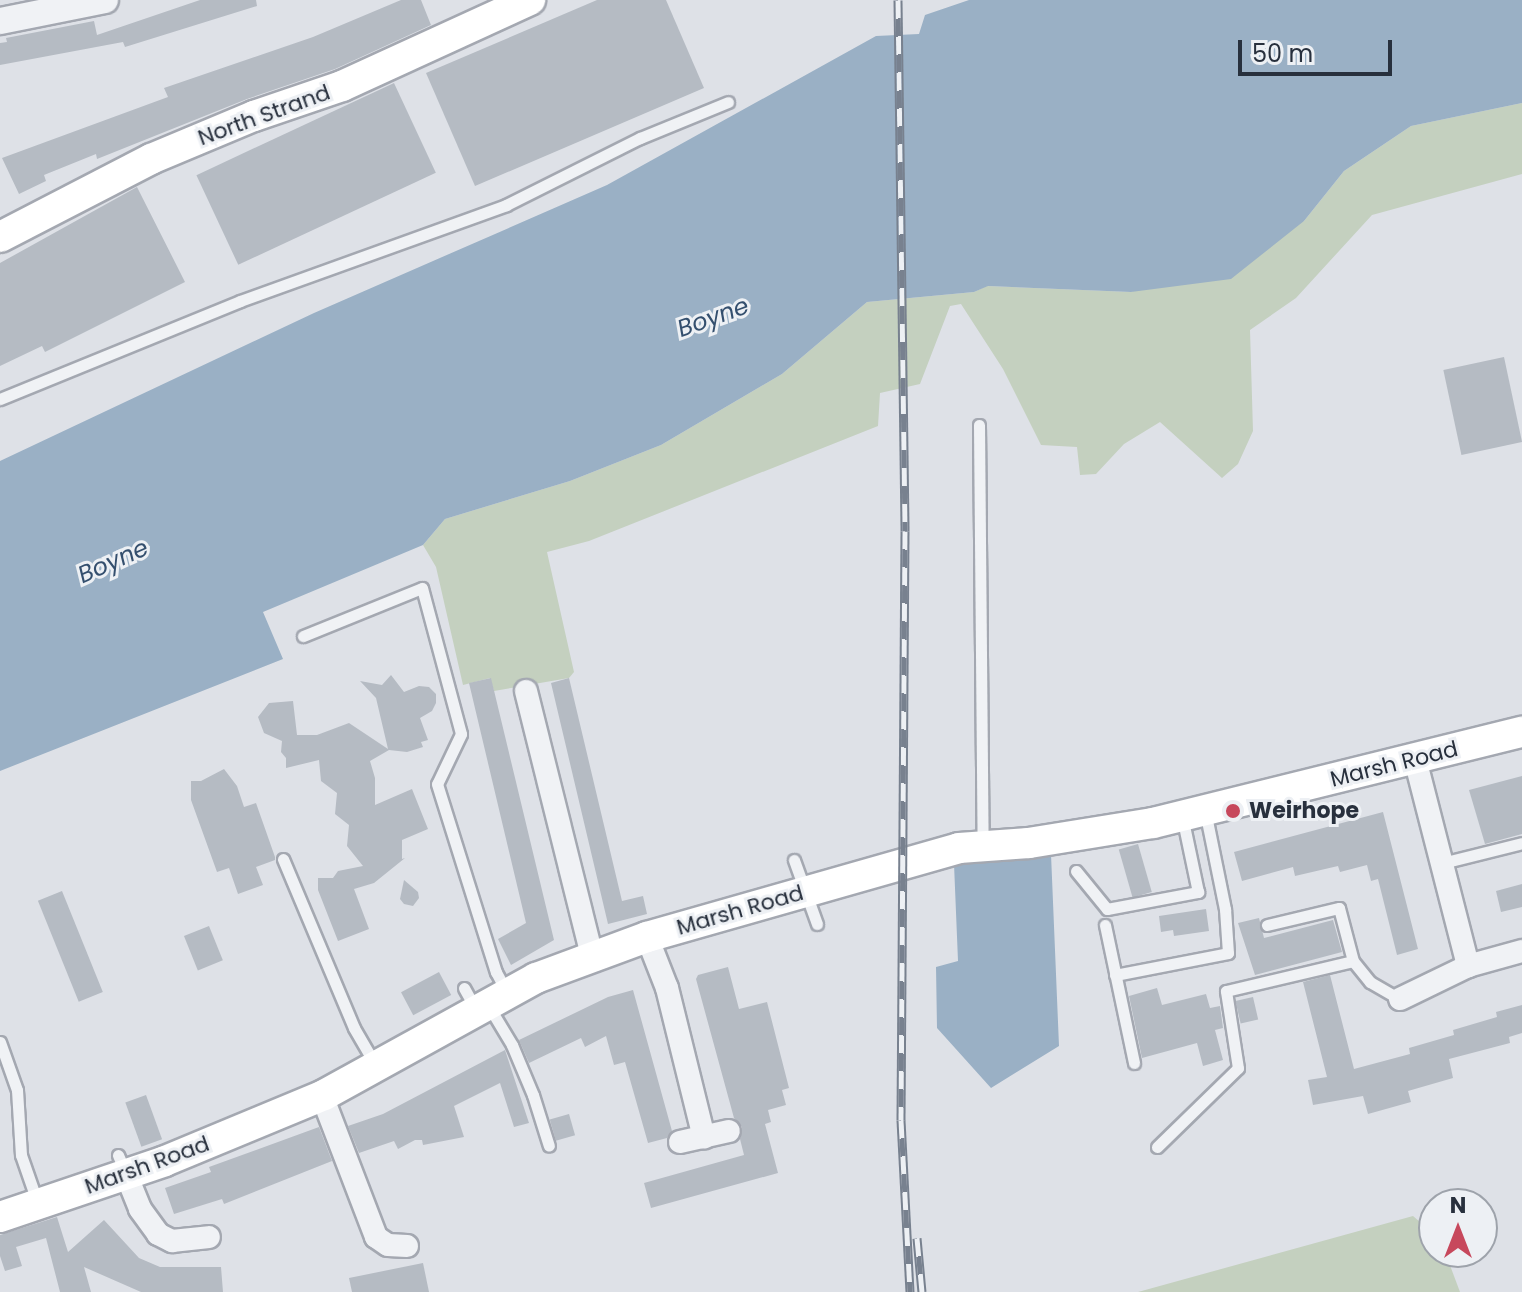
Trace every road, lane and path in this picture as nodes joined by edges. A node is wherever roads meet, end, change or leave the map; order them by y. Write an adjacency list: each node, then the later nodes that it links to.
1 (105, 0): 3 (street)
2 (530, 0): 5 (main road, North Strand)
3 (0, 21)
4 (728, 102): 6 (lane)
5 (0, 237)
6 (0, 399)
7 (979, 425): 14 (lane)
8 (303, 636): 29 (lane)
9 (526, 691): 25 (street)
10 (1522, 732): 11 (main road, Marsh Road)
11 (1415, 759): 12 (main road, Marsh Road); 17 (street)
12 (1194, 813): 14 (main road, Marsh Road); 18 (lane); 28 (lane)
13 (1522, 843): 17 (lane)
14 (983, 846): 19 (main road, Marsh Road)
15 (283, 859): 33 (lane)
16 (794, 860): 19 (lane)
17 (1442, 863): 27 (street)
18 (1076, 871)
19 (805, 890): 20 (lane); 23 (main road, Marsh Road)
20 (817, 924)
21 (1105, 925): 28 (lane)
22 (1267, 925): 26 (lane)
23 (647, 937): 25 (main road, Marsh Road); 36 (street)
24 (1522, 951): 27 (street)
25 (592, 956): 29 (main road, Marsh Road)
26 (1353, 961): 30 (lane); 39 (lane)
27 (1468, 966): 30 (street)
28 (1115, 975): 32 (lane)
29 (484, 999): 33 (main road, Marsh Road); 38 (lane)
30 (1400, 999)
31 (0, 1042): 41 (lane)
32 (1134, 1063)
33 (376, 1066): 34 (main road, Marsh Road)
34 (322, 1096): 40 (main road, Marsh Road); 44 (street)
35 (729, 1131): 36 (street)
36 (704, 1137): 37 (street)
37 (680, 1142)
38 (549, 1146)
39 (1157, 1147)
40 (122, 1164): 41 (main road, Marsh Road); 43 (street)
41 (38, 1204): 42 (main road, Marsh Road)
42 (0, 1217)
43 (209, 1237)
44 (407, 1246)

